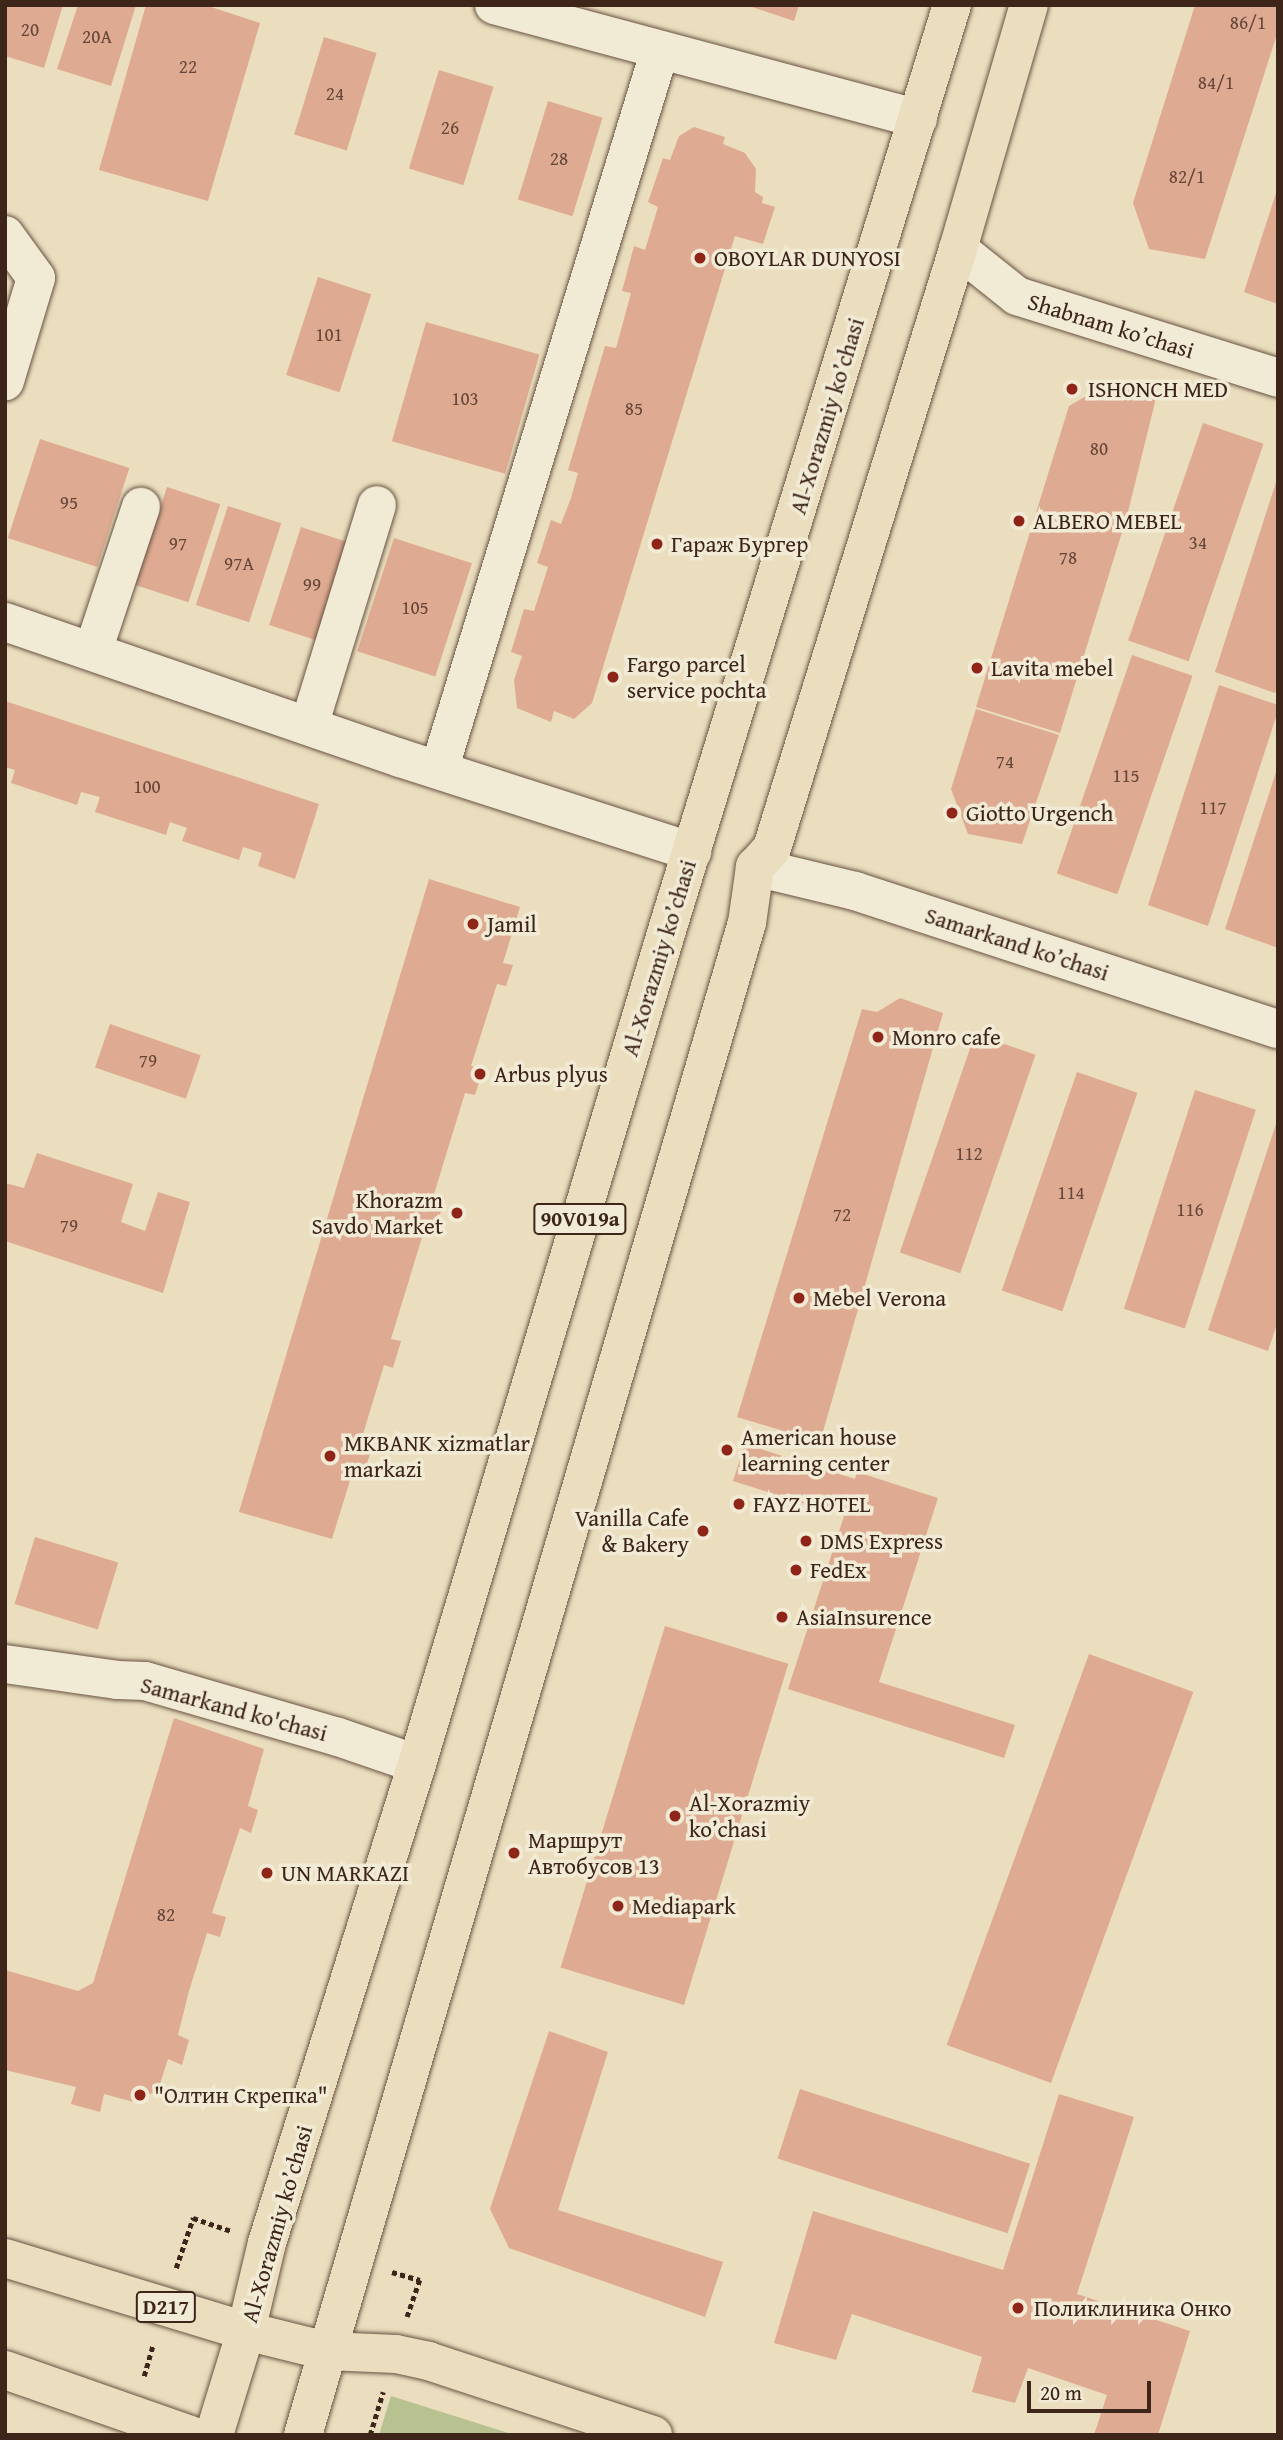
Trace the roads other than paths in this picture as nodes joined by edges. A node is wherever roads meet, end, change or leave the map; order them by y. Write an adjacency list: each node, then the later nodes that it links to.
1 (494, 5): 4 (street)
2 (952, 5): 5 (main road, Al-Xorazmiy ko’chasi / 90V019a)
3 (1029, 5): 7 (main road, 90V019a)
4 (660, 50): 5 (street); 15 (street)
5 (918, 119): 16 (main road, Al-Xorazmiy ko’chasi / 90V019a)
6 (5, 234): 9 (street)
7 (958, 249): 8 (street, Shabnam ko’chasi); 17 (main road, 90V019a)
8 (1278, 378)
9 (5, 381)
10 (377, 505): 14 (street)
11 (141, 507): 13 (street)
12 (5, 622): 13 (street)
13 (93, 651): 14 (street)
14 (309, 726): 15 (street)
15 (439, 770): 16 (street)
16 (692, 852): 20 (main road, Al-Xorazmiy ko’chasi / 90V019a)
17 (755, 867): 18 (street, Samarkand ko’chasi); 23 (main road, 90V019a)
18 (1278, 1029)
19 (5, 1664): 20 (street, Samarkand ko'chasi)
20 (417, 1764): 22 (main road, Al-Xorazmiy ko’chasi / 90V019a)
21 (5, 2258): 22 (main road, D217)
22 (246, 2331): 23 (main road, D217); 26 (main road, Al-Xorazmiy ko’chasi / 90V019a)
23 (327, 2351): 27 (main road, 90V019a); 28 (main road)
24 (5, 2370): 25 (main road)
25 (191, 2435)
26 (214, 2435)
27 (303, 2435)
28 (653, 2435)

